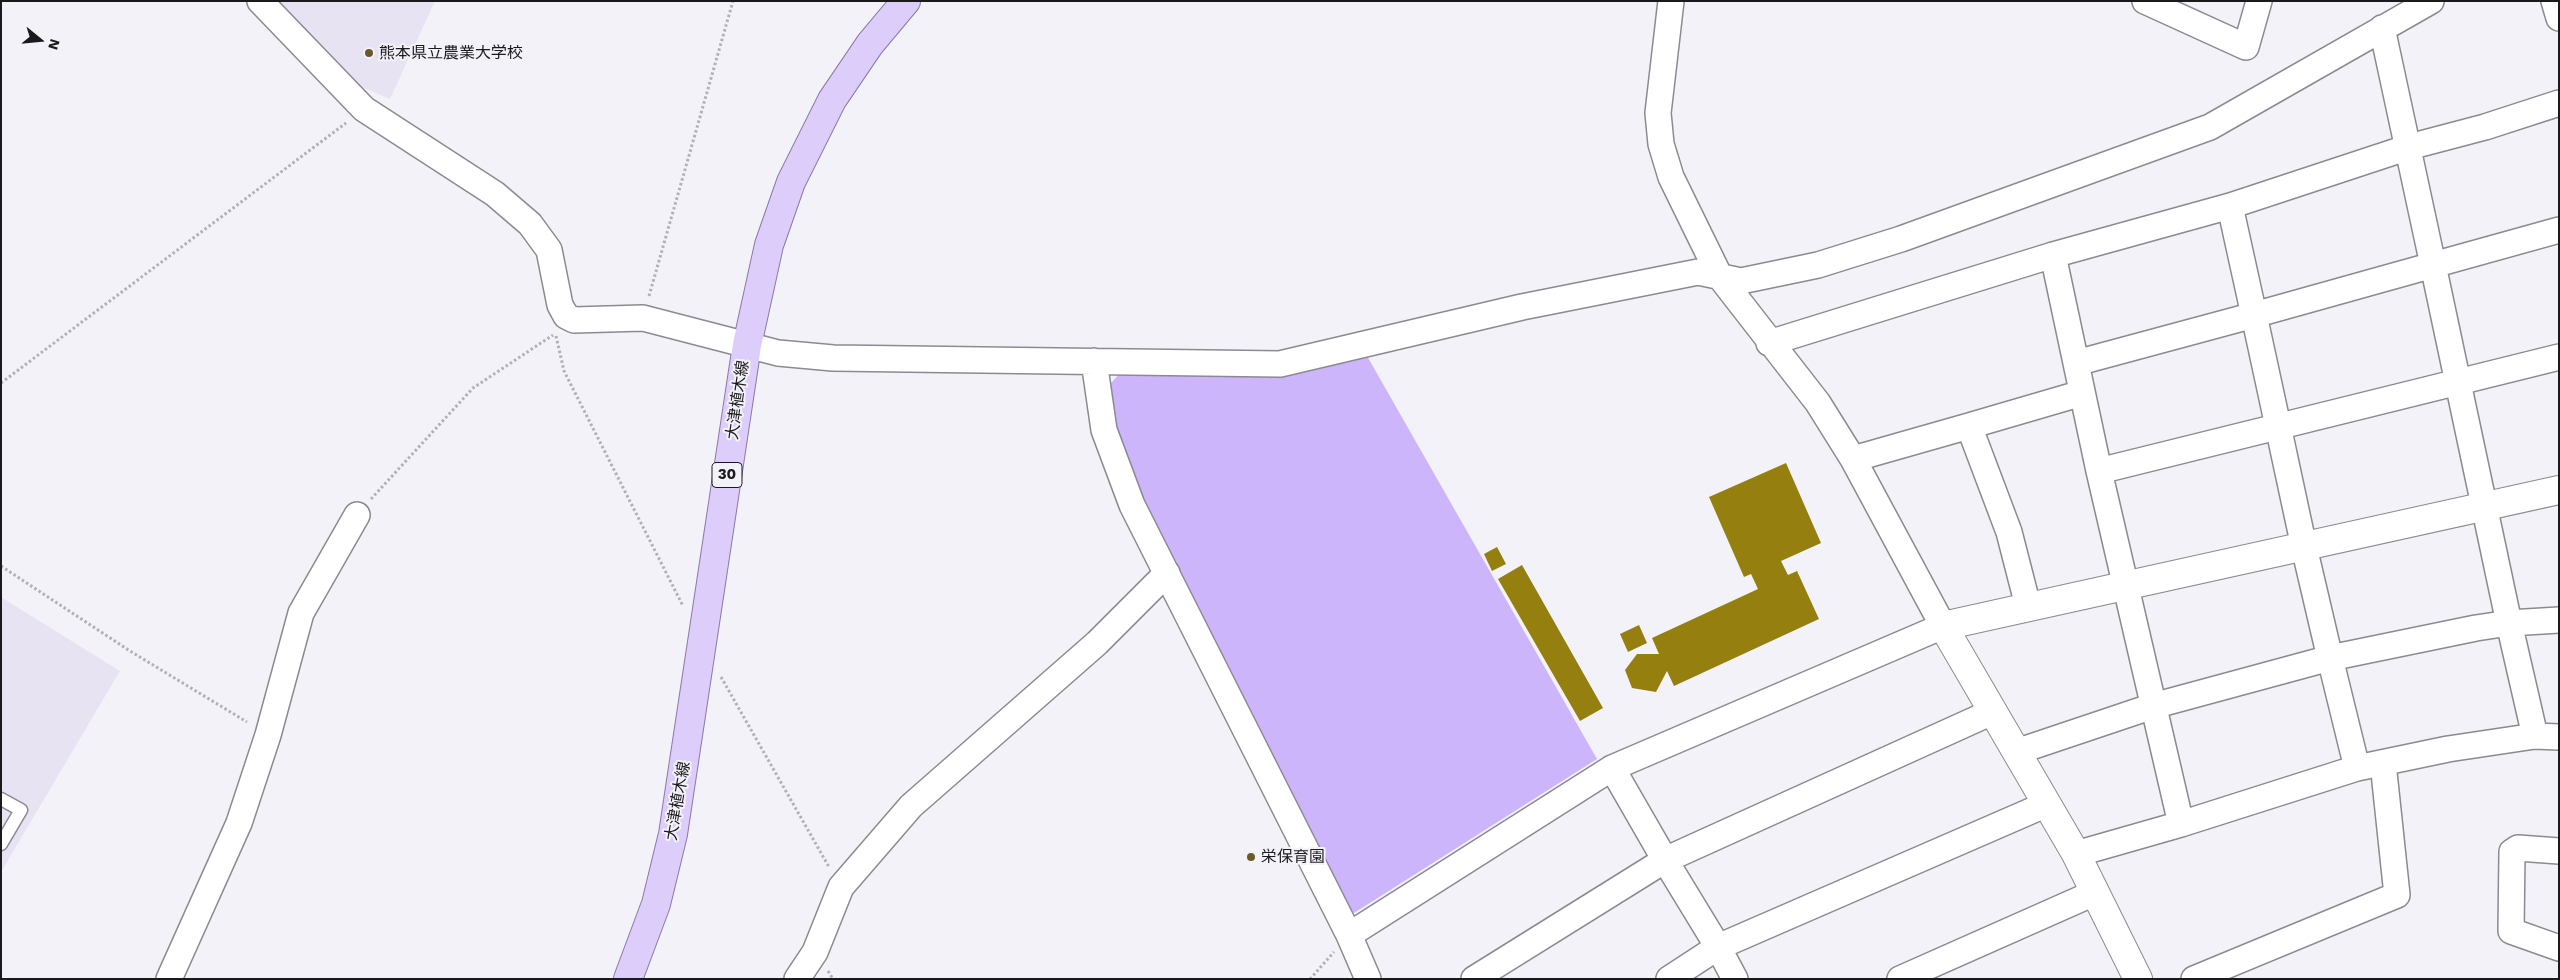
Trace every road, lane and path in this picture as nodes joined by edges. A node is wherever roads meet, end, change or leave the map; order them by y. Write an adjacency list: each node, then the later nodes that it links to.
1 (260, 1): 12 (street)
2 (733, 1): 20 (path)
3 (906, 1): 23 (main road, 大津植木線 / 30)
4 (1671, 1): 18 (street)
5 (2145, 1): 6 (street)
6 (2259, 1)
7 (2431, 1): 10 (street)
8 (2554, 1): 9 (street)
9 (2559, 18)
10 (2382, 28): 13 (street); 18 (street)
11 (2559, 103): 13 (street)
12 (364, 109): 20 (street); 28 (path)
13 (2409, 147): 14 (street); 17 (street)
14 (2230, 206): 16 (street); 19 (street)
15 (2559, 230): 17 (street)
16 (2053, 255): 22 (street); 26 (street)
17 (2433, 265): 19 (street); 27 (street)
18 (1720, 278): 22 (street); 25 (street)
19 (2254, 315): 26 (street); 31 (street)
20 (643, 318): 23 (street)
21 (556, 333): 36 (path)
22 (1769, 343): 32 (street)
23 (747, 345): 25 (street); 66 (main road, 大津植木線 / 30)
24 (2559, 357): 27 (street)
25 (1094, 361): 39 (street)
26 (2076, 364): 29 (street)
27 (2457, 381): 31 (street); 35 (street)
28 (1, 383)
29 (2082, 393): 30 (street); 33 (street)
30 (1969, 426): 32 (street); 41 (street)
31 (2278, 426): 33 (street); 37 (street)
32 (1853, 460): 44 (street)
33 (2099, 471): 40 (street)
34 (2559, 490): 35 (street)
35 (2484, 506): 37 (street); 43 (street)
36 (357, 515): 48 (street)
37 (2304, 547): 40 (street); 45 (street)
38 (1, 566): 48 (path)
39 (1167, 573): 62 (street); 67 (street)
40 (2125, 585): 41 (street); 46 (street)
41 (2028, 606): 44 (street)
42 (2559, 620): 43 (street)
43 (2509, 623): 45 (street); 49 (street)
44 (1943, 626): 47 (street); 52 (street)
45 (2330, 658): 46 (street); 53 (street)
46 (2153, 706): 50 (street); 56 (street)
47 (1992, 712): 50 (street); 60 (street)
48 (268, 735): 65 (street)
49 (2547, 736): 51 (street)
50 (2016, 752): 55 (street)
51 (2383, 763): 53 (street); 75 (street)
52 (1612, 768): 60 (street); 62 (street)
53 (2357, 768): 56 (street)
54 (1, 799): 57 (lane)
55 (2047, 804): 59 (street); 63 (street)
56 (2181, 824): 59 (street)
57 (1, 844)
58 (2559, 851): 64 (street)
59 (2076, 854): 61 (street)
60 (1665, 860): 63 (street); 70 (street)
61 (2094, 893): 73 (street); 74 (street)
62 (1349, 935): 68 (path); 69 (street)
63 (1718, 947): 71 (street); 72 (street)
64 (2559, 948)
65 (169, 979)
66 (628, 979)
67 (797, 979)
68 (1310, 979)
69 (1368, 979)
70 (1474, 979)
71 (1668, 979)
72 (1735, 979)
73 (1900, 979)
74 (2138, 979)
75 (2194, 979)

